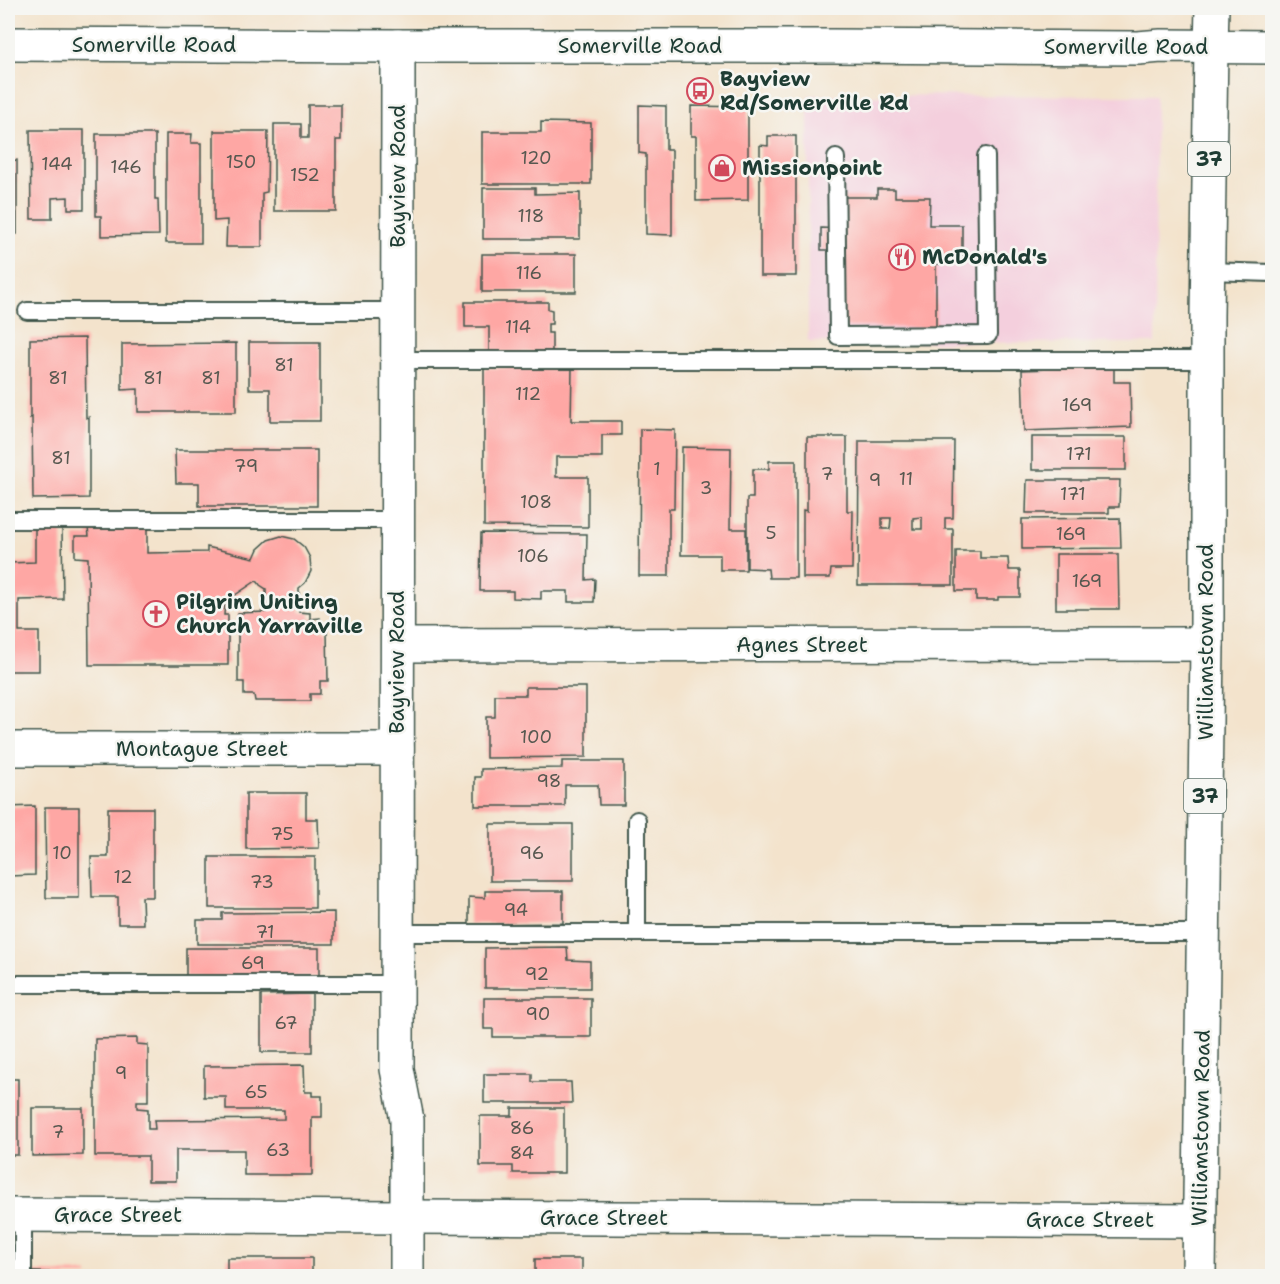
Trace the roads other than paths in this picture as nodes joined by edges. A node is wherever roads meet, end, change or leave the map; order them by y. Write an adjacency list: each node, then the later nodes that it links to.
1 (1212, 8): 4 (street, Williamstown Road / 37)
2 (8, 44): 3 (street, Somerville Road)
3 (398, 46): 4 (street, Somerville Road); 11 (street, Bayview Road)
4 (1210, 47): 5 (street, Somerville Road); 8 (street, Williamstown Road / 37)
5 (1272, 47)
6 (986, 156): 7 (lane)
7 (837, 158)
8 (1208, 271): 9 (lane); 13 (street, Williamstown Road / 37)
9 (1272, 273)
10 (27, 311): 11 (lane)
11 (398, 311): 12 (street, Bayview Road)
12 (398, 360): 13 (lane); 15 (street, Bayview Road)
13 (1207, 360): 16 (street, Williamstown Road / 37)
14 (8, 520): 15 (lane)
15 (397, 520): 17 (street, Bayview Road)
16 (1207, 644): 17 (street, Agnes Street); 23 (street, Williamstown Road / 37)
17 (398, 645): 19 (street, Bayview Road)
18 (8, 749): 19 (street, Montague Street)
19 (397, 749): 21 (street, Bayview Road)
20 (637, 820): 22 (lane)
21 (397, 933): 22 (lane); 25 (street, Bayview Road)
22 (638, 933): 23 (lane)
23 (1204, 933): 28 (street, Williamstown Road / 37)
24 (8, 984): 25 (lane)
25 (397, 984): 27 (street, Bayview Road)
26 (15, 1215): 27 (street, Grace Street); 29 (lane)
27 (407, 1217): 28 (street, Grace Street); 30 (street, Bayview Road)
28 (1200, 1221): 31 (street, Williamstown Road / 37)
29 (23, 1276)
30 (407, 1276)
31 (1199, 1276)

